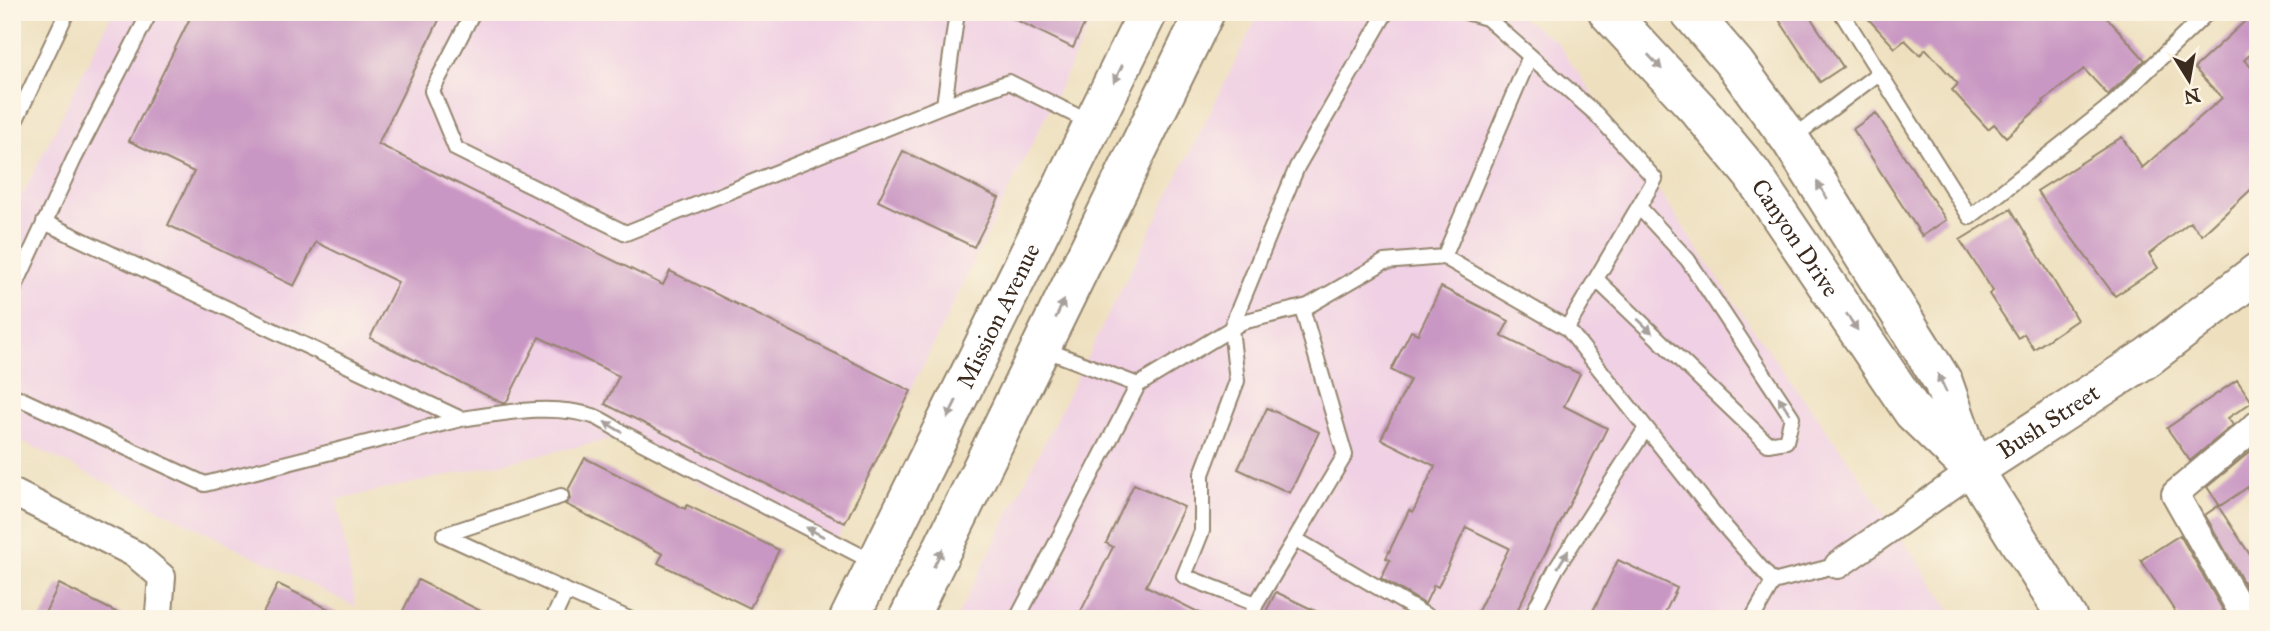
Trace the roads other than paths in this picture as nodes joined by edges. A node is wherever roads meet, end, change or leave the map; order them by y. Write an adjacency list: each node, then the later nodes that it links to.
1 (67, 12): 17 (lane)
2 (149, 12): 20 (lane)
3 (473, 12): 15 (lane)
4 (957, 12): 15 (lane)
5 (1148, 12): 16 (main road, Mission Avenue, one-way to 16)
6 (1205, 12): 28 (main road, Mission Avenue, one-way to 6)
7 (1386, 12): 26 (lane)
8 (1466, 12): 13 (lane)
9 (1608, 12): 34 (main road, Canyon Drive, one-way to 34)
10 (1690, 12): 18 (main road, Canyon Drive)
11 (1840, 12): 14 (lane)
12 (2208, 12): 14 (lane)
13 (1530, 56): 19 (lane); 21 (lane)
14 (1879, 73): 18 (lane)
15 (944, 104): 16 (lane)
16 (1093, 124): 38 (main road, Mission Avenue, one-way to 38)
17 (12, 128)
18 (1790, 139): 34 (main road, Canyon Drive, one-way to 18)
19 (1639, 207): 23 (lane); 23 (lane, one-way to 19)
20 (44, 222): 24 (lane); 31 (lane)
21 (1444, 257): 25 (lane); 27 (lane)
22 (2258, 272): 34 (main road, Bush Street)
23 (1595, 279): 27 (lane)
24 (12, 293)
25 (1302, 308): 26 (lane); 37 (lane)
26 (1231, 328): 29 (lane); 42 (lane)
27 (1567, 328): 33 (lane)
28 (1041, 348): 29 (lane); 47 (main road, Mission Avenue, one-way to 28)
29 (1138, 385): 48 (lane)
30 (12, 395): 31 (lane)
31 (461, 419): 38 (lane, one-way to 31)
32 (2258, 424): 54 (street)
33 (1646, 428): 40 (lane); 51 (lane, one-way to 33)
34 (1974, 470): 39 (street, Bush Street); 53 (main road, Canyon Drive)
35 (12, 492): 43 (street)
36 (561, 496): 41 (lane)
37 (1296, 539): 42 (lane); 50 (lane)
38 (876, 564): 46 (main road, Mission Avenue)
39 (1838, 565): 40 (lane)
40 (1773, 582): 52 (lane)
41 (566, 591): 44 (lane); 45 (lane)
42 (1256, 604): 49 (lane)
43 (157, 619)
44 (553, 619)
45 (629, 619)
46 (849, 619)
47 (908, 619)
48 (1017, 619)
49 (1250, 619)
50 (1432, 619)
51 (1530, 619)
52 (1752, 619)
53 (2068, 619)
54 (2246, 619)

